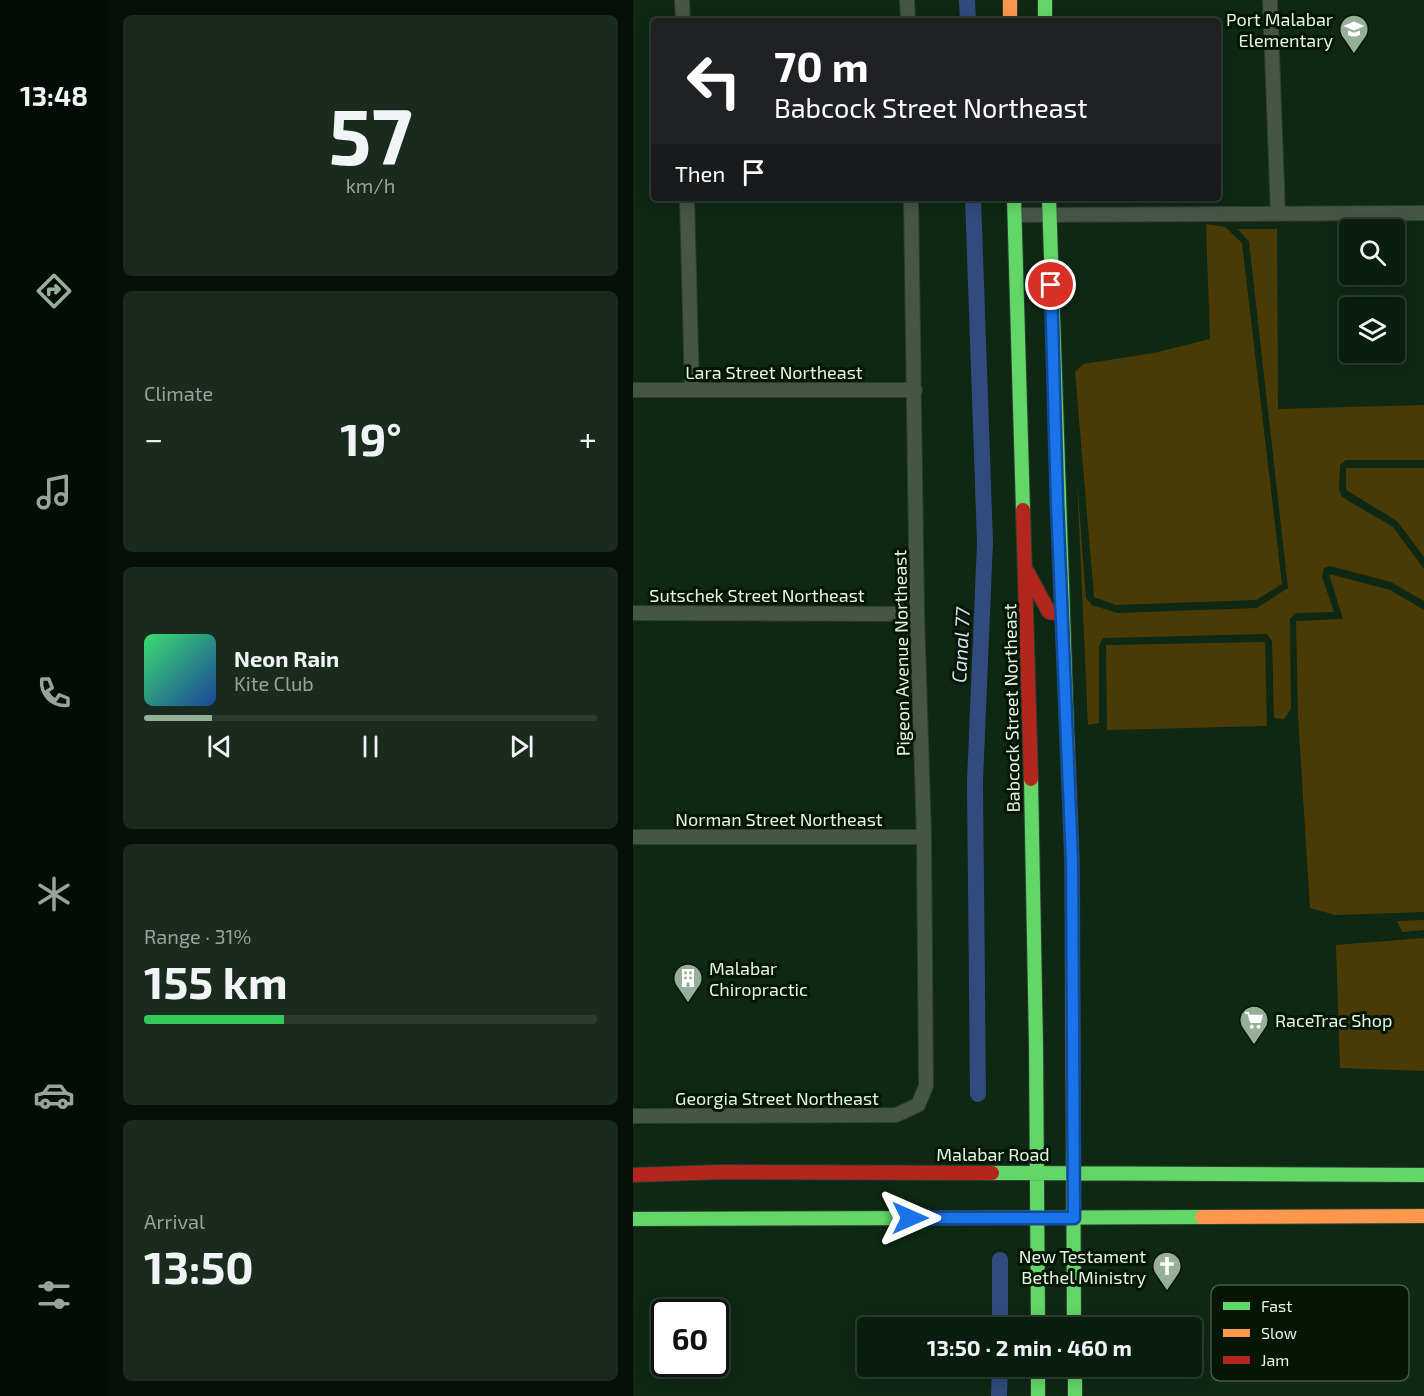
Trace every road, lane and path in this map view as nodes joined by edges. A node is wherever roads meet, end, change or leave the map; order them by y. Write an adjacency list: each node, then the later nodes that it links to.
1 (682, 0): 6 (street)
2 (907, 0): 7 (street)
3 (1010, 0): 8 (main road)
4 (1045, 0): 9 (main road)
5 (1270, 0): 15 (street)
6 (683, 18)
7 (908, 18)
8 (1010, 18)
9 (1045, 18)
10 (687, 201): 19 (street)
11 (911, 201): 20 (street, Pigeon Avenue Northeast)
12 (1014, 201): 16 (main road, Babcock Street Northeast)
13 (1049, 201): 17 (main road)
14 (1424, 213): 15 (street)
15 (1278, 214): 17 (street)
16 (1015, 215): 17 (street); 21 (main road, Babcock Street Northeast)
17 (1049, 215): 24 (main road)
18 (633, 390): 19 (street, Lara Street Northeast)
19 (692, 390): 20 (street, Lara Street Northeast)
20 (915, 390): 23 (street, Pigeon Avenue Northeast)
21 (1026, 568): 24 (main road); 29 (main road, Babcock Street Northeast)
22 (633, 613): 23 (street, Sutschek Street Northeast)
23 (917, 614): 26 (street, Pigeon Avenue Northeast)
24 (1062, 614): 30 (main road)
25 (633, 837): 26 (street, Norman Street Northeast)
26 (924, 837): 27 (street, Pigeon Avenue Northeast)
27 (918, 1105): 28 (street, Georgia Street Northeast)
28 (633, 1116)
29 (1038, 1172): 30 (main road, Malabar Road); 32 (main road, Malabar Road); 34 (main road, Babcock Street Northeast)
30 (1074, 1172): 31 (main road, Malabar Road); 35 (main road)
31 (1424, 1174)
32 (633, 1175)
33 (1424, 1216): 35 (main road)
34 (1039, 1218): 35 (main road); 36 (main road); 37 (main road, Babcock Street Northeast)
35 (1074, 1218): 38 (main road)
36 (633, 1219)
37 (1038, 1317)
38 (1074, 1317)
39 (1038, 1377): 41 (main road)
40 (1075, 1377): 42 (main road)
41 (1038, 1396)
42 (1075, 1396)

